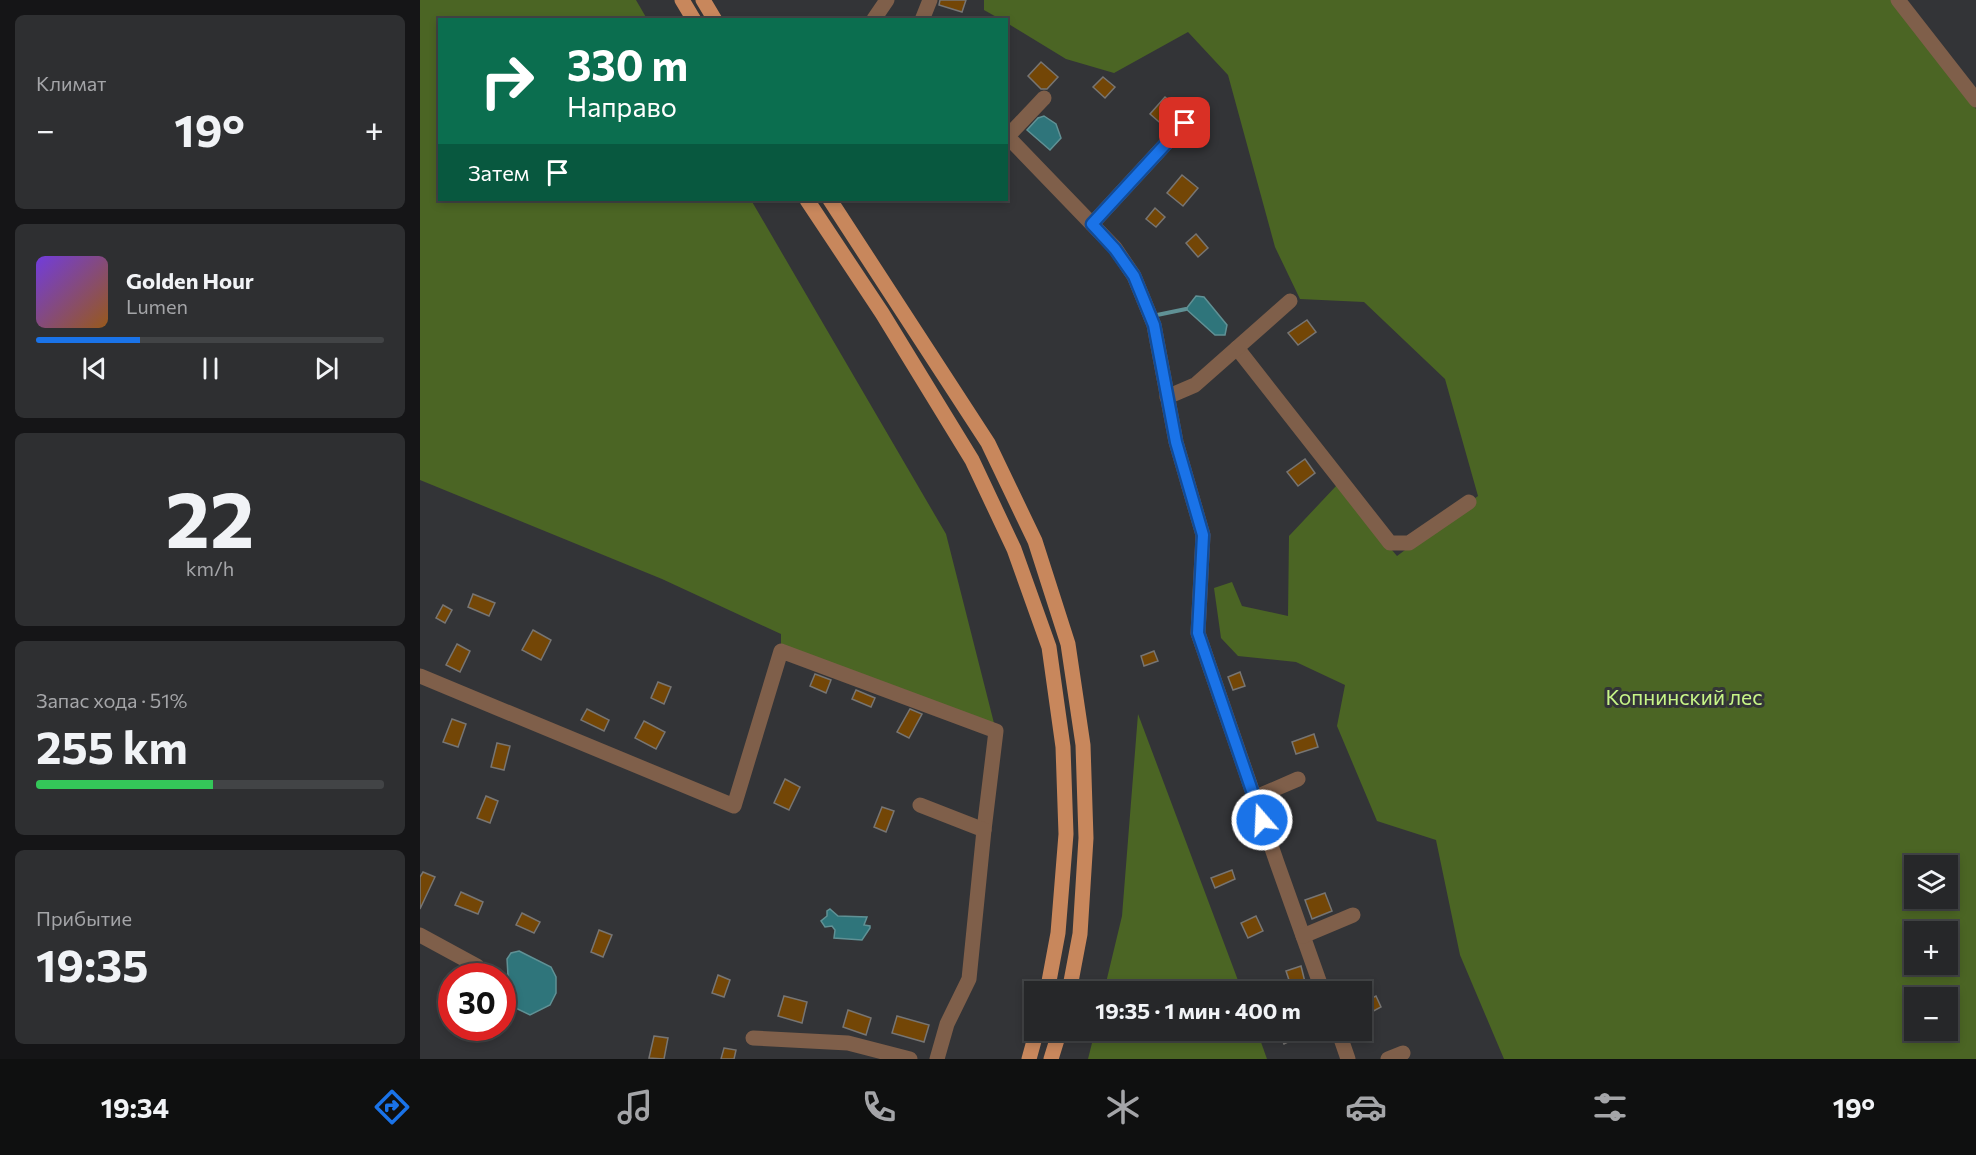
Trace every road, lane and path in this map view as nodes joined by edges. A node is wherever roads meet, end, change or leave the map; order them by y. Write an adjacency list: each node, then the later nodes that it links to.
1 (682, 0): 6 (main road)
2 (703, 0): 7 (main road)
3 (887, 0): 8 (street)
4 (930, 0): 9 (street)
5 (1898, 0): 11 (street)
6 (693, 18)
7 (714, 18)
8 (875, 18)
9 (923, 18)
10 (1044, 98): 13 (street)
11 (1976, 100)
12 (1185, 123): 17 (street)
13 (1008, 135)
14 (1008, 137): 17 (street)
15 (808, 201): 31 (main road)
16 (831, 201): 32 (main road)
17 (1092, 224): 20 (street)
18 (1290, 301): 19 (street)
19 (1237, 348): 20 (street); 21 (street)
20 (1167, 397): 24 (street)
21 (1469, 502)
22 (420, 676): 26 (street)
23 (1298, 779): 24 (street)
24 (1254, 798): 29 (street)
25 (920, 805): 26 (street)
26 (984, 830): 39 (street)
27 (1353, 915): 29 (street)
28 (420, 935): 30 (street)
29 (1303, 936): 33 (street)
30 (471, 963)
31 (1049, 981)
32 (1071, 981)
33 (1319, 981)
34 (753, 1038): 38 (street)
35 (1035, 1041): 40 (main road)
36 (1057, 1041): 41 (main road)
37 (1342, 1041): 42 (street)
38 (910, 1059)
39 (937, 1059)
40 (1029, 1059)
41 (1051, 1059)
42 (1348, 1059)

